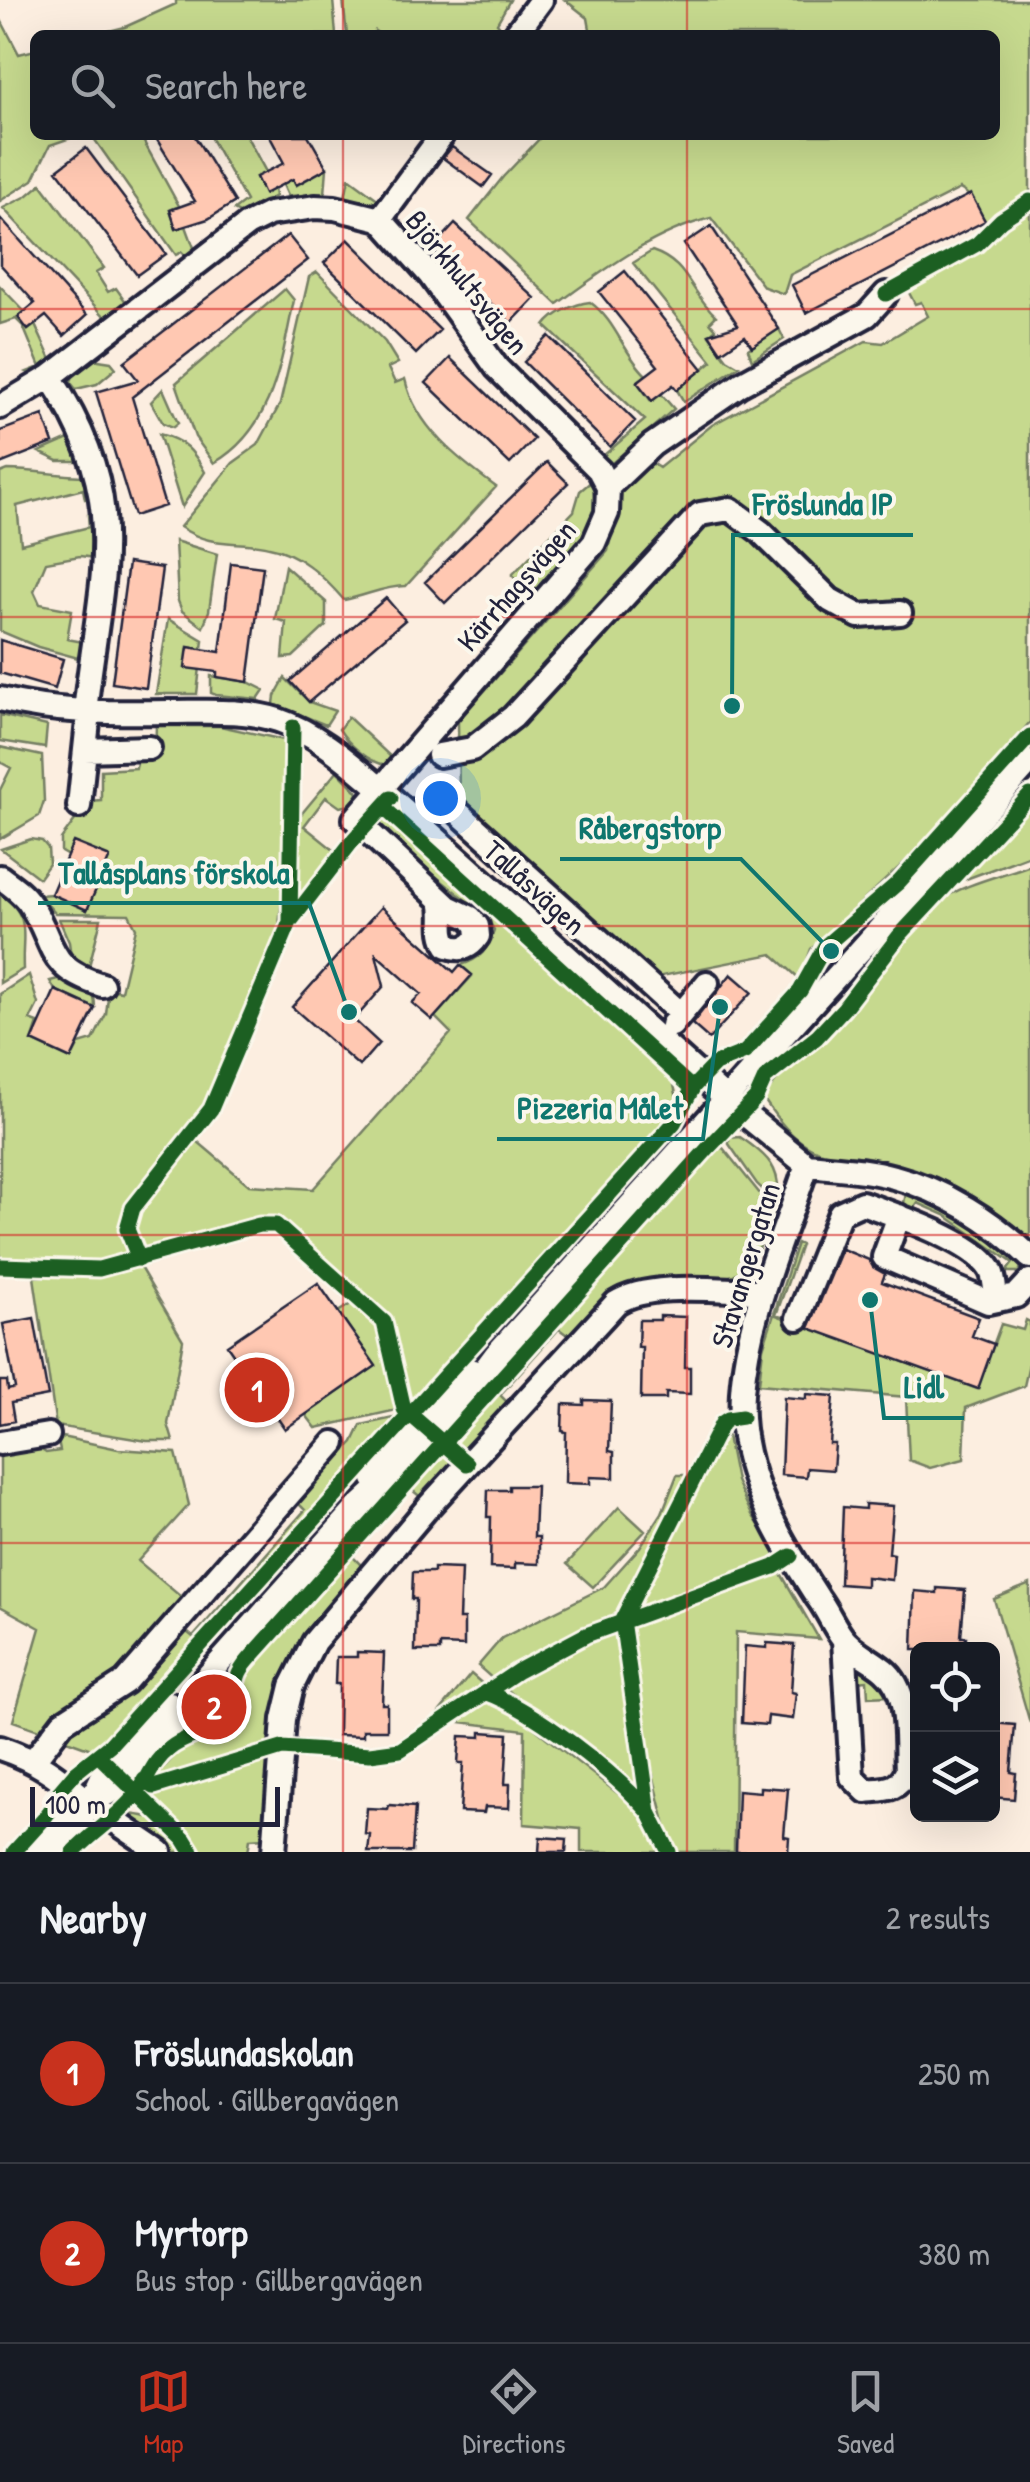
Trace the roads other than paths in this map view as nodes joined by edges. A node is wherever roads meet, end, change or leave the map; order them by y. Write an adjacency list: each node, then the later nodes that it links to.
1 (541, 0): 2 (street)
2 (519, 30)
3 (438, 140): 4 (street)
4 (380, 219): 6 (street, Björkhultsvägen); 8 (street, Björkhultsvägen)
5 (886, 294): 8 (street)
6 (50, 377): 7 (street, Björkhultsvägen); 11 (street)
7 (0, 407)
8 (608, 486): 12 (street, Kärrhagsvägen)
9 (900, 613): 15 (street)
10 (0, 700): 11 (street, Tallåsvägen)
11 (87, 712): 14 (street); 17 (street, Tallåsvägen)
12 (432, 728): 15 (street); 17 (street, Kärrhagsvägen)
13 (149, 748): 14 (street)
14 (86, 750): 19 (street)
15 (439, 754): 18 (street)
16 (1030, 762): 27 (street)
17 (380, 789): 20 (street, Tallåsvägen); 22 (street, Kärrhagsvägen)
18 (439, 794): 20 (street); 25 (street)
19 (79, 806)
20 (418, 823): 26 (street, Tallåsvägen)
21 (0, 877): 24 (street)
22 (441, 901)
23 (707, 982): 25 (street)
24 (102, 985)
25 (681, 1014): 26 (street)
26 (660, 1040): 27 (street, Tallåsvägen)
27 (728, 1100): 28 (street, Stavangergatan); 42 (street)
28 (807, 1165): 29 (street); 33 (street, Stavangergatan)
29 (894, 1176): 30 (street); 31 (street)
30 (894, 1214): 34 (street); 34 (street); 35 (street)
31 (1030, 1257)
32 (1030, 1281): 34 (street)
33 (763, 1291): 39 (street, Stavangergatan); 46 (street)
34 (996, 1300)
35 (798, 1318)
36 (48, 1435): 37 (street)
37 (0, 1443)
38 (334, 1443): 41 (street)
39 (844, 1640): 39 (street, Stavangergatan)
40 (0, 1748): 41 (street)
41 (34, 1760): 42 (street)
42 (90, 1803): 43 (street); 44 (street); 45 (street)
43 (38, 1852)
44 (59, 1852)
45 (160, 1852)
46 (274, 1852)

